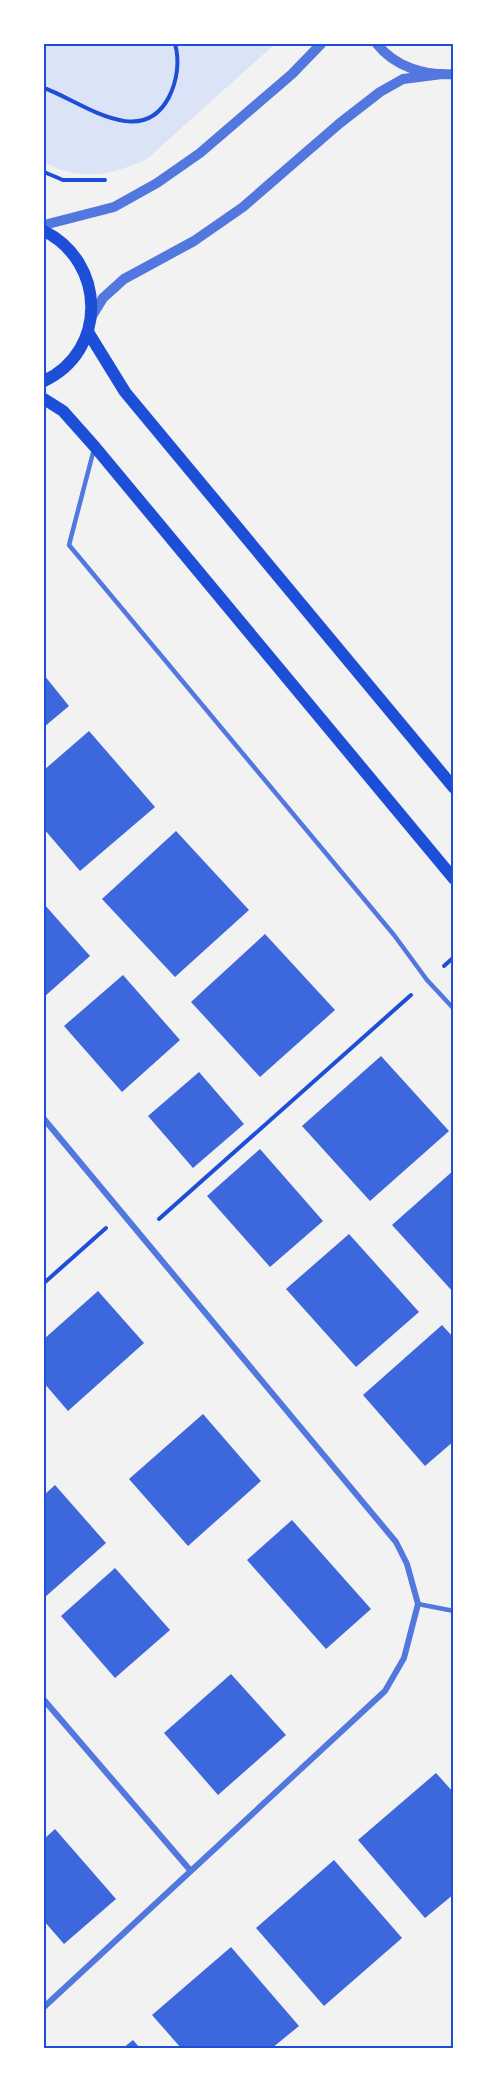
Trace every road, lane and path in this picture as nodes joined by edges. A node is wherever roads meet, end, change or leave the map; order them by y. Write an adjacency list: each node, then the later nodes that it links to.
1 (175, 44): 5 (path)
2 (321, 44): 8 (street)
3 (377, 44): 4 (street)
4 (448, 74): 10 (street)
5 (44, 88)
6 (44, 172): 7 (path)
7 (111, 180)
8 (44, 225)
9 (44, 231): 10 (main road)
10 (90, 319): 11 (main road)
11 (88, 332): 12 (main road); 15 (main road)
12 (44, 381)
13 (44, 399): 14 (main road)
14 (95, 447): 16 (main road); 18 (lane)
15 (453, 788)
16 (453, 879)
17 (453, 957): 18 (path)
18 (427, 980): 19 (lane); 22 (path)
19 (453, 1009)
20 (44, 1119): 21 (street)
21 (122, 1213): 22 (street); 23 (path)
22 (141, 1235): 24 (street)
23 (44, 1283)
24 (418, 1604): 25 (lane); 27 (street)
25 (453, 1611)
26 (44, 1700): 27 (street)
27 (190, 1870): 28 (street)
28 (44, 2007)

